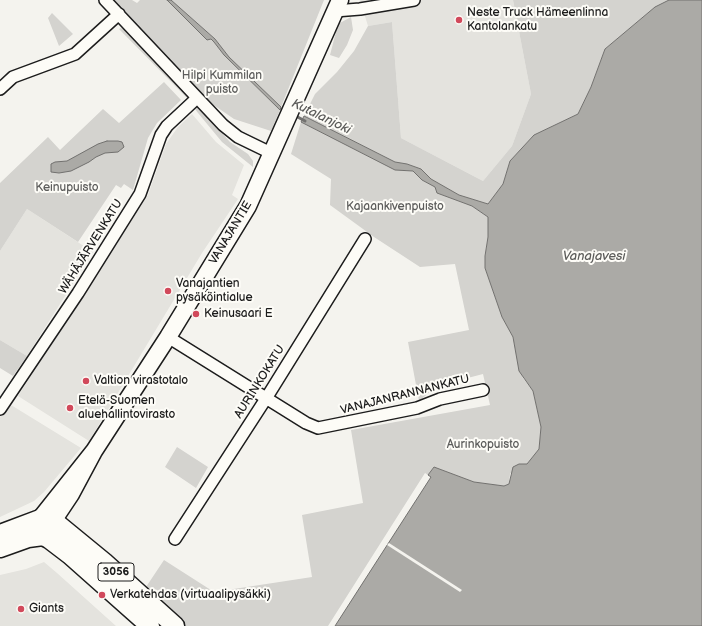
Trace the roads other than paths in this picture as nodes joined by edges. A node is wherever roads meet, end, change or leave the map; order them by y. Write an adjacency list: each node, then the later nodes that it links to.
1 (105, 0): 4 (street)
2 (414, 0): 3 (street)
3 (337, 6): 7 (street, VANAJANTIE)
4 (119, 14): 5 (street); 6 (street)
5 (0, 89)
6 (197, 98): 7 (street); 12 (street, WÄHÄJÄRVENKATU)
7 (273, 154): 9 (street, VANAJANTIE)
8 (365, 238): 11 (street, AURINKOKATU)
9 (168, 337): 11 (street, VANAJANRANNANKATU); 13 (street, VANAJANTIE)
10 (482, 390): 11 (street, VANAJANRANNANKATU)
11 (267, 397): 16 (street, AURINKOKATU)
12 (0, 409)
13 (47, 520): 14 (main road); 15 (street); 19 (main road, 3056)
14 (0, 534)
15 (43, 536): 17 (main road); 18 (main road, 3056)
16 (174, 538)
17 (0, 548)
18 (150, 626)
19 (175, 626)

